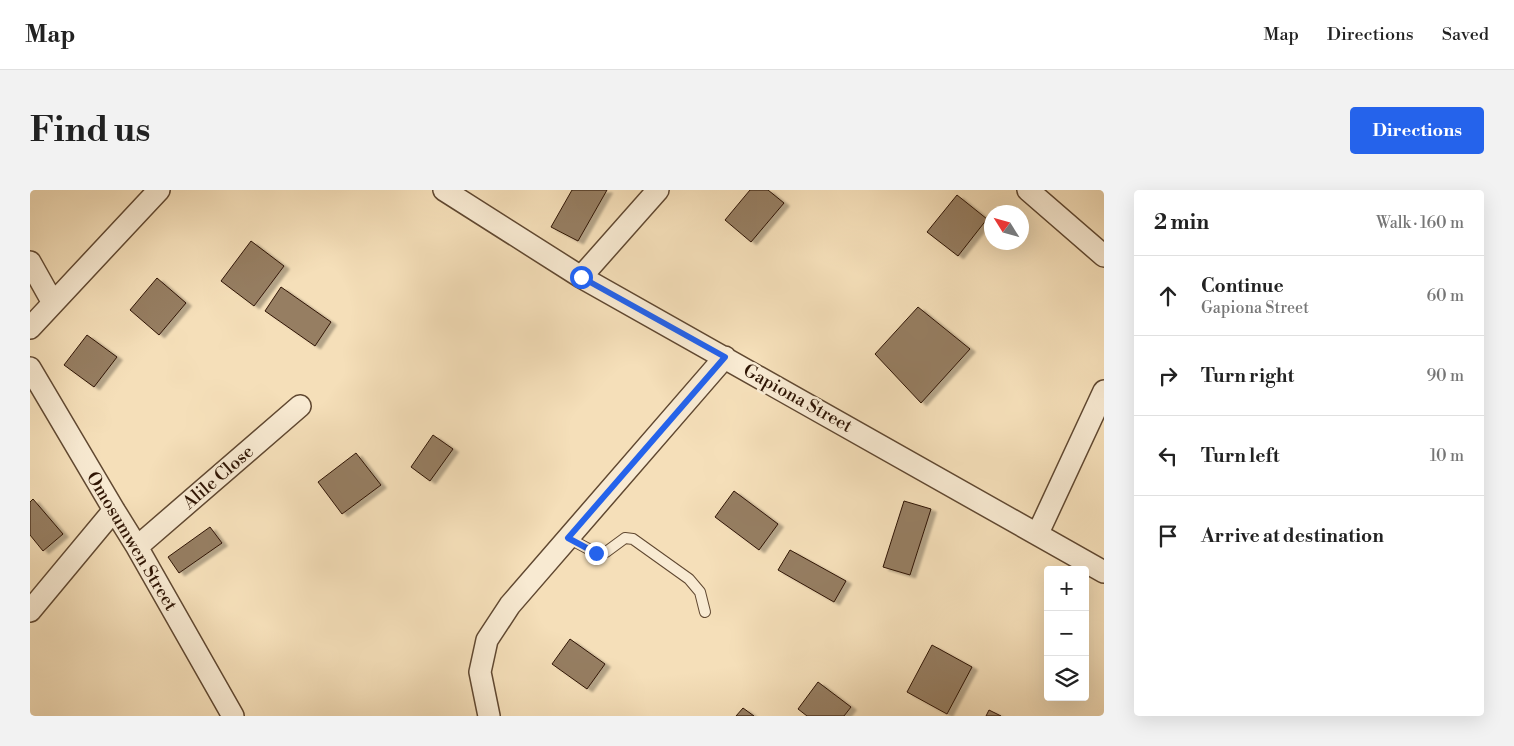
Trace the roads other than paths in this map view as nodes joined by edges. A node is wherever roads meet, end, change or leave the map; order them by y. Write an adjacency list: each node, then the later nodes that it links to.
1 (159, 190): 8 (street)
2 (444, 190): 7 (street, Gapiona Street)
3 (658, 190): 7 (street)
4 (1028, 190): 5 (street)
5 (1104, 256)
6 (30, 262): 8 (street)
7 (581, 277): 10 (street, Gapiona Street)
8 (53, 303): 9 (street)
9 (30, 328)
10 (725, 357): 15 (street, Gapiona Street); 16 (street)
11 (30, 368): 14 (street, Omosumwen Street)
12 (1104, 391): 15 (street)
13 (300, 406): 17 (street, Alile Close)
14 (114, 510): 17 (street, Omosumwen Street); 19 (street)
15 (1038, 533): 18 (street, Gapiona Street)
16 (568, 538): 20 (lane); 22 (street)
17 (137, 547): 21 (street, Omosumwen Street)
18 (1104, 572)
19 (30, 611)
20 (705, 612)
21 (232, 716)
22 (489, 716)

